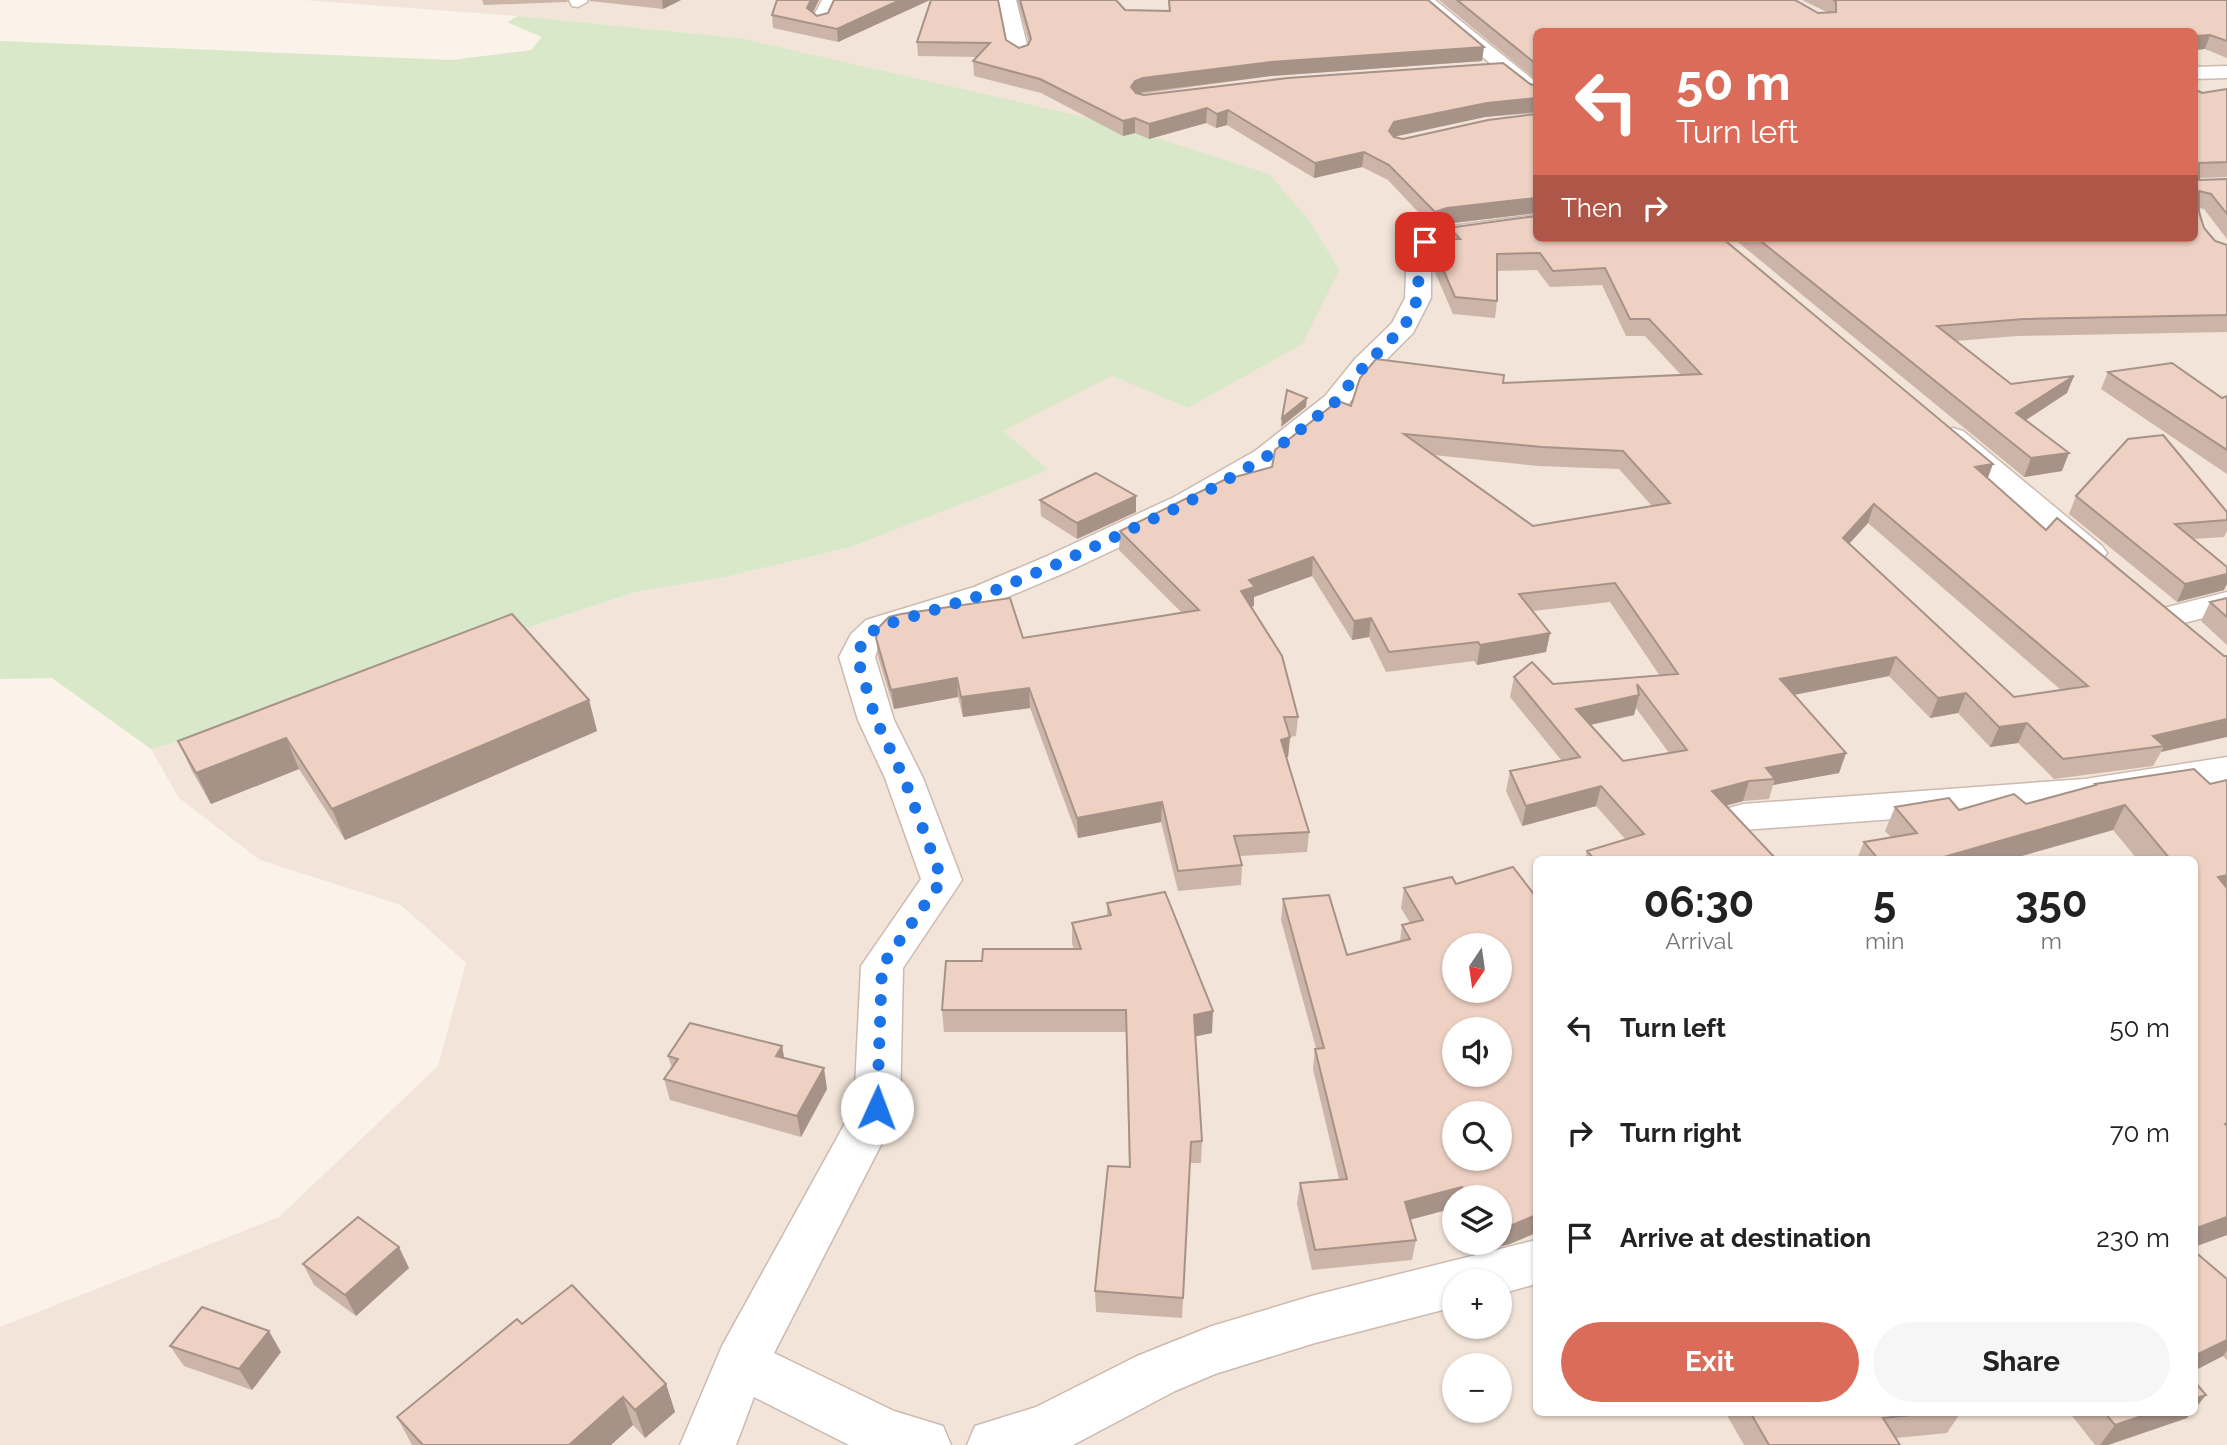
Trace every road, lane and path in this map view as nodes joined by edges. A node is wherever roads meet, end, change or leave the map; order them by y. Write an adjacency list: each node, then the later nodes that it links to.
1 (831, 0): 4 (street)
2 (1007, 0): 5 (street)
3 (1424, 0): 9 (street)
4 (820, 21)
5 (1019, 53)
6 (1473, 71): 9 (street)
7 (2227, 72): 8 (street)
8 (2198, 73)
9 (1526, 80)
10 (1533, 222): 20 (street)
11 (1928, 416): 12 (street)
12 (2116, 574)
13 (2227, 602): 14 (street)
14 (2198, 641)
15 (2227, 770): 16 (street)
16 (1743, 817)
17 (1533, 1263): 18 (street)
18 (1510, 1269)
19 (1442, 1287): 23 (street)
20 (741, 1363): 21 (street); 22 (street)
21 (708, 1445)
22 (923, 1445)
23 (995, 1445)

